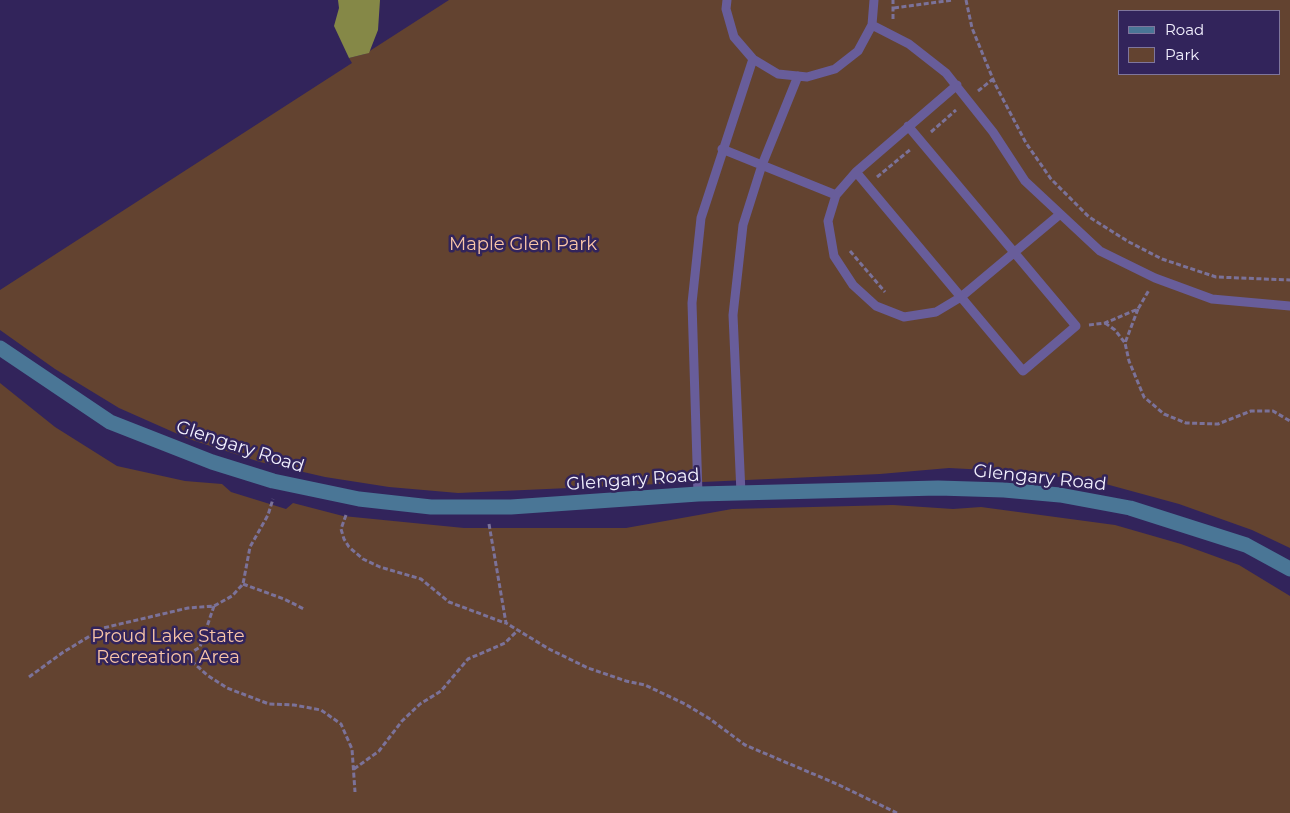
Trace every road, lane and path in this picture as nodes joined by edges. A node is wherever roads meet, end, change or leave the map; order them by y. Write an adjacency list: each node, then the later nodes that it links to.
1 (727, 0): 7 (lane)
2 (874, 0): 6 (lane)
3 (953, 0): 5 (path)
4 (966, 0): 9 (path)
5 (894, 8)
6 (872, 25): 8 (lane); 10 (lane)
7 (753, 60): 8 (lane); 14 (lane)
8 (798, 76): 15 (lane)
9 (993, 79): 11 (path); 18 (path)
10 (957, 85): 11 (lane); 12 (lane)
11 (969, 99): 13 (path); 20 (lane)
12 (908, 126): 13 (lane); 16 (lane)
13 (920, 140): 17 (path); 23 (lane)
14 (722, 149): 15 (lane); 38 (lane)
15 (762, 165): 19 (lane); 37 (lane)
16 (856, 172): 17 (lane); 19 (lane)
17 (867, 186): 28 (lane)
18 (1066, 194): 20 (path); 24 (path)
19 (836, 195): 28 (lane)
20 (1051, 206): 21 (lane)
21 (1059, 215): 23 (lane); 25 (lane)
22 (849, 249): 27 (path)
23 (1014, 252): 28 (lane); 32 (lane)
24 (1162, 259): 25 (path); 26 (path)
25 (1155, 278): 29 (lane); 30 (path)
26 (1290, 280)
27 (886, 294)
28 (961, 297): 32 (lane)
29 (1290, 306)
30 (1138, 309): 31 (path); 33 (path)
31 (1105, 323): 32 (path); 33 (path)
32 (1076, 326)
33 (1125, 343): 35 (path)
34 (0, 348): 36 (street, Glengary Road)
35 (1290, 420)
36 (279, 482): 39 (street, Glengary Road); 42 (path)
37 (741, 493): 38 (street, Glengary Road); 41 (street, Glengary Road)
38 (698, 494): 40 (street, Glengary Road)
39 (349, 497): 40 (street, Glengary Road); 45 (path)
40 (486, 506): 45 (path)
41 (1290, 569)
42 (243, 584): 43 (path); 44 (path)
43 (214, 606): 47 (path); 48 (path)
44 (304, 609)
45 (506, 623): 46 (path)
46 (518, 630): 48 (path); 50 (path)
47 (29, 677)
48 (354, 769): 49 (path)
49 (355, 792)
50 (897, 813)

